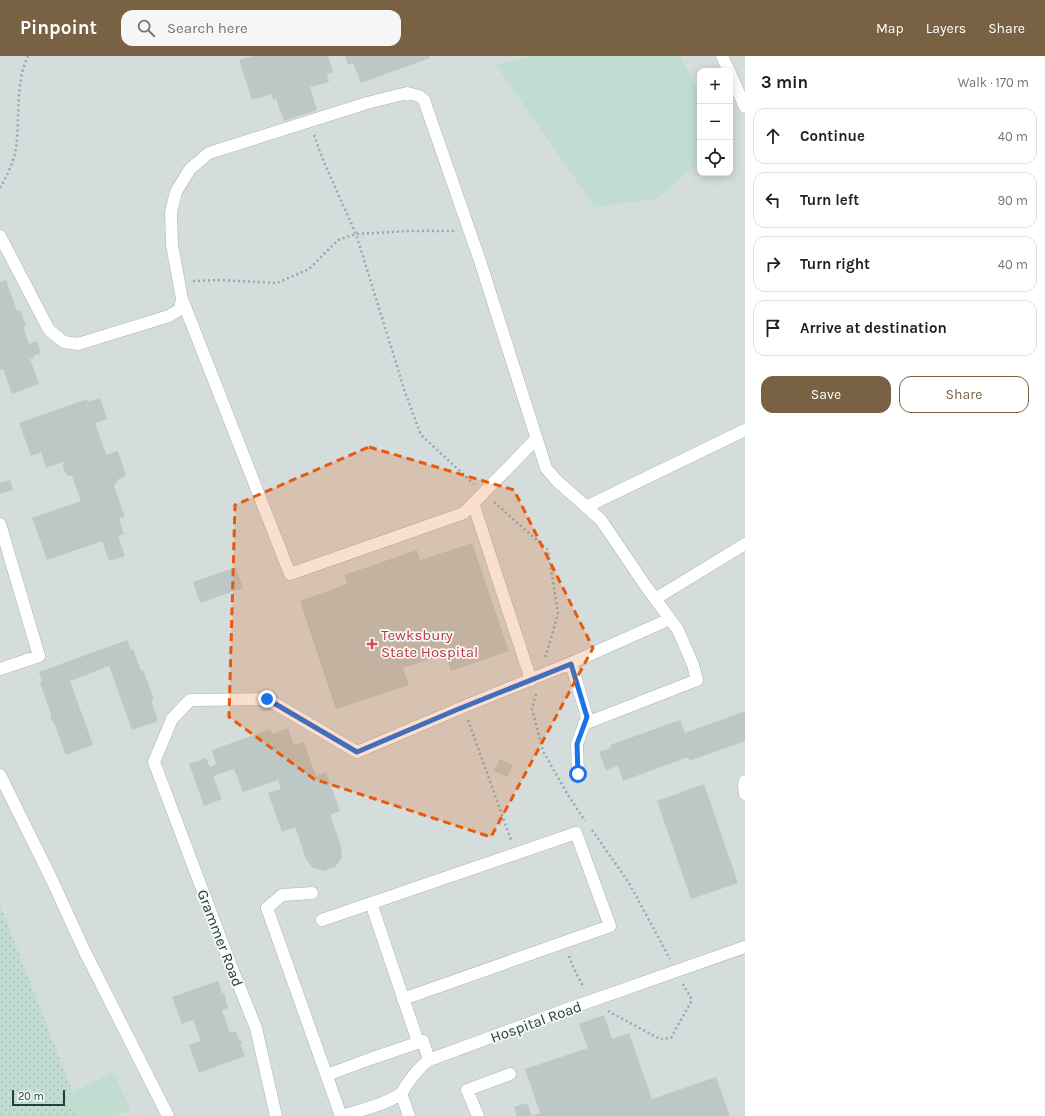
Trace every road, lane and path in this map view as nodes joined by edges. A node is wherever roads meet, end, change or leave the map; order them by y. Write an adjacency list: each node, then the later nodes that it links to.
1 (28, 56): 6 (path)
2 (722, 56): 3 (street)
3 (728, 68)
4 (733, 79): 5 (street)
5 (745, 107)
6 (0, 188)
7 (470, 231): 9 (path); 9 (street); 12 (street)
8 (0, 236): 10 (street)
9 (178, 281): 10 (street)
10 (182, 299): 13 (street)
11 (745, 430): 14 (street)
12 (537, 438): 13 (street); 14 (street)
13 (473, 503): 21 (street)
14 (586, 507): 17 (street)
15 (0, 524): 20 (street)
16 (745, 544): 17 (street)
17 (655, 599): 18 (street)
18 (670, 619): 19 (street); 23 (street)
19 (571, 664): 21 (street); 23 (street)
20 (0, 669)
21 (531, 680): 22 (street)
22 (463, 707): 28 (path); 40 (street, Grammer Road)
23 (584, 724): 24 (street)
24 (578, 774)
25 (0, 775): 39 (street)
26 (745, 781): 27 (street)
27 (745, 794)
28 (516, 854): 30 (street); 33 (street)
29 (312, 893): 37 (street)
30 (371, 903): 31 (street); 33 (street)
31 (322, 920)
32 (745, 948): 35 (street, Hospital Road)
33 (403, 999): 34 (street)
34 (418, 1042): 35 (street); 37 (street)
35 (429, 1060): 38 (street, Hospital Road)
36 (510, 1074): 43 (street)
37 (327, 1075): 41 (street)
38 (401, 1093): 41 (street, Hospital Road); 42 (street)
39 (168, 1116)
40 (276, 1116)
41 (342, 1116)
42 (410, 1116)
43 (478, 1116)

